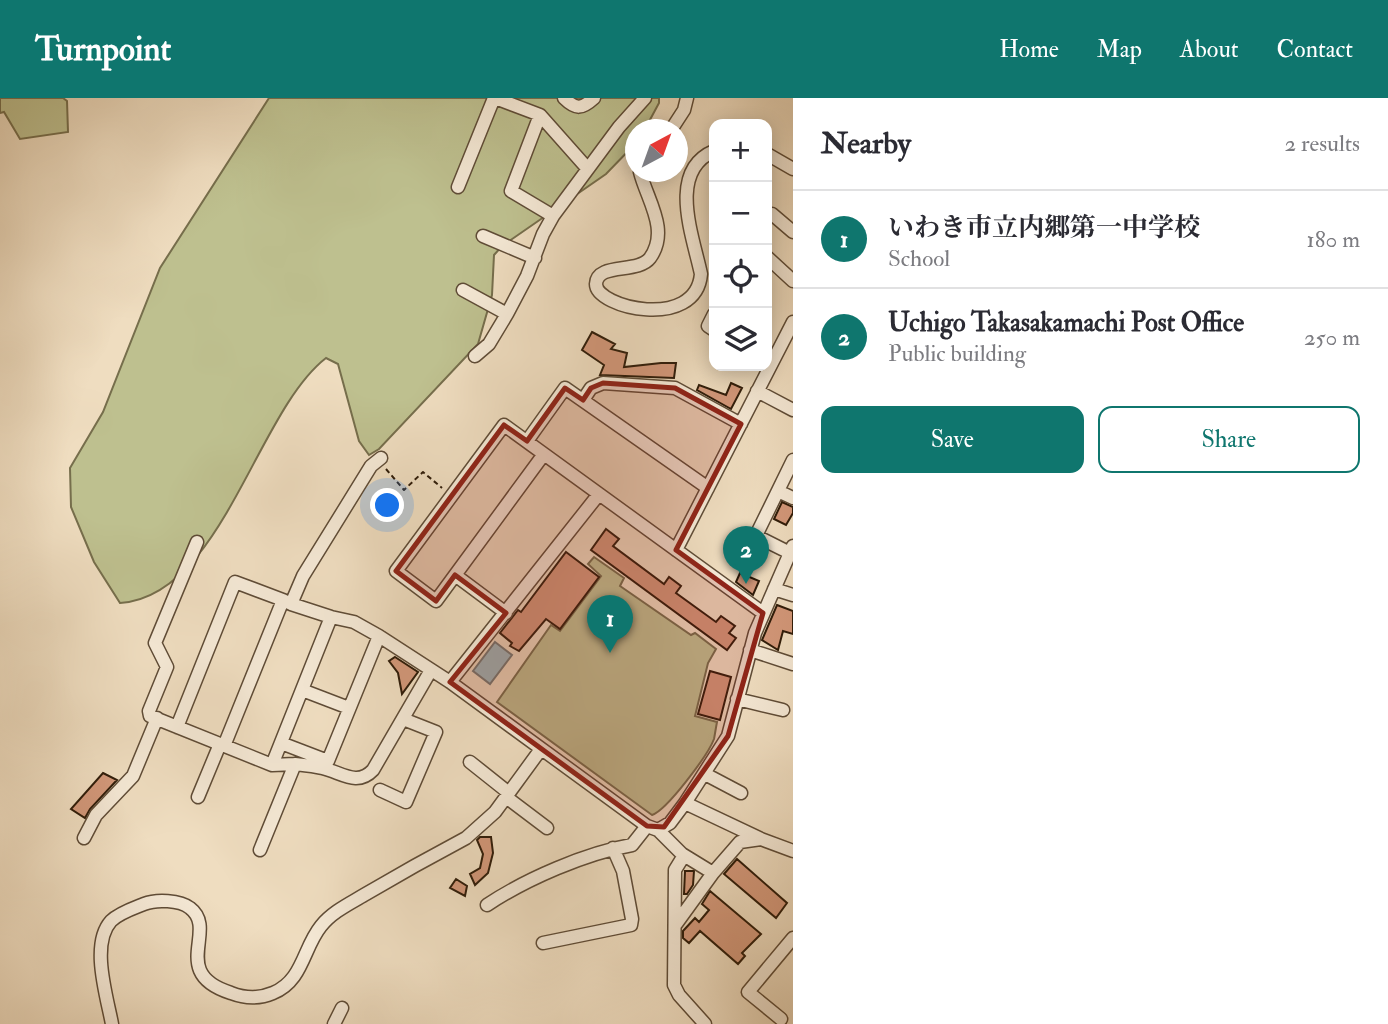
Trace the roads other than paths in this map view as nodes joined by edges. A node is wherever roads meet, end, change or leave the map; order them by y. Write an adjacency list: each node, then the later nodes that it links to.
1 (495, 98): 6 (street); 15 (street)
2 (564, 98): 3 (street)
3 (594, 98)
4 (645, 98): 10 (street)
5 (687, 98): 7 (street)
6 (540, 114): 10 (street); 17 (street)
7 (678, 119)
8 (709, 154): 12 (street)
9 (772, 157): 11 (street)
10 (587, 168): 17 (street)
11 (793, 169)
12 (688, 178)
13 (644, 182): 14 (street)
14 (687, 182)
15 (458, 187)
16 (772, 214): 18 (street)
17 (553, 216): 20 (street)
18 (793, 232)
19 (482, 236): 20 (street)
20 (535, 258): 24 (street)
21 (772, 262): 22 (street)
22 (793, 281)
23 (463, 290): 24 (street)
24 (507, 314): 27 (street)
25 (793, 322): 26 (street)
26 (772, 355)
27 (475, 356)
28 (765, 371): 29 (street)
29 (757, 391): 31 (street); 32 (street)
30 (583, 400): 32 (street); 33 (street); 37 (street)
31 (793, 410)
32 (741, 424): 37 (street)
33 (527, 441): 34 (street); 46 (street)
34 (544, 454): 39 (street); 46 (street)
35 (380, 459): 49 (street)
36 (793, 460): 38 (street)
37 (708, 488): 43 (street)
38 (778, 491): 40 (street); 41 (street)
39 (599, 494): 43 (street); 50 (street)
40 (793, 498)
41 (756, 537): 44 (street); 45 (street)
42 (197, 542): 62 (street)
43 (676, 550): 51 (street)
44 (792, 550): 47 (street)
45 (746, 558)
46 (455, 575): 50 (street)
47 (774, 589): 48 (street); 51 (street)
48 (793, 595)
49 (287, 602): 52 (street); 64 (street); 66 (street)
50 (506, 613): 57 (street)
51 (763, 613): 54 (street)
52 (331, 617): 53 (street); 58 (street)
53 (379, 636): 56 (street); 60 (street)
54 (750, 650): 55 (street); 59 (street)
55 (793, 664)
56 (431, 670): 57 (street); 63 (street)
57 (450, 682): 67 (street)
58 (302, 690): 60 (street); 65 (street)
59 (737, 699): 61 (street); 71 (street)
60 (349, 708): 65 (street)
61 (783, 710)
62 (157, 718): 64 (street); 79 (street)
63 (403, 719): 69 (street); 72 (street)
64 (177, 727): 66 (street)
65 (281, 743): 70 (street)
66 (222, 745): 70 (street); 75 (street)
67 (541, 749): 74 (street); 78 (street)
68 (470, 762): 74 (street)
69 (295, 764): 70 (street); 82 (street)
70 (272, 765)
71 (705, 774): 73 (street); 76 (street)
72 (380, 790)
73 (741, 793)
74 (508, 795): 77 (street); 93 (street)
75 (198, 797)
76 (685, 803): 78 (street); 80 (street)
77 (547, 828)
78 (652, 828): 81 (street); 84 (street)
79 (84, 838)
80 (761, 839): 83 (street); 85 (street)
81 (613, 848): 86 (street); 89 (street)
82 (260, 850)
83 (793, 851)
84 (682, 853): 85 (street); 87 (street)
85 (713, 873): 87 (street)
86 (488, 905)
87 (675, 924): 95 (street)
88 (793, 937): 92 (street)
89 (543, 943)
90 (342, 1008): 94 (street)
91 (793, 1010): 92 (street)
92 (779, 1022)
93 (112, 1024)
94 (334, 1024)
95 (705, 1024)

